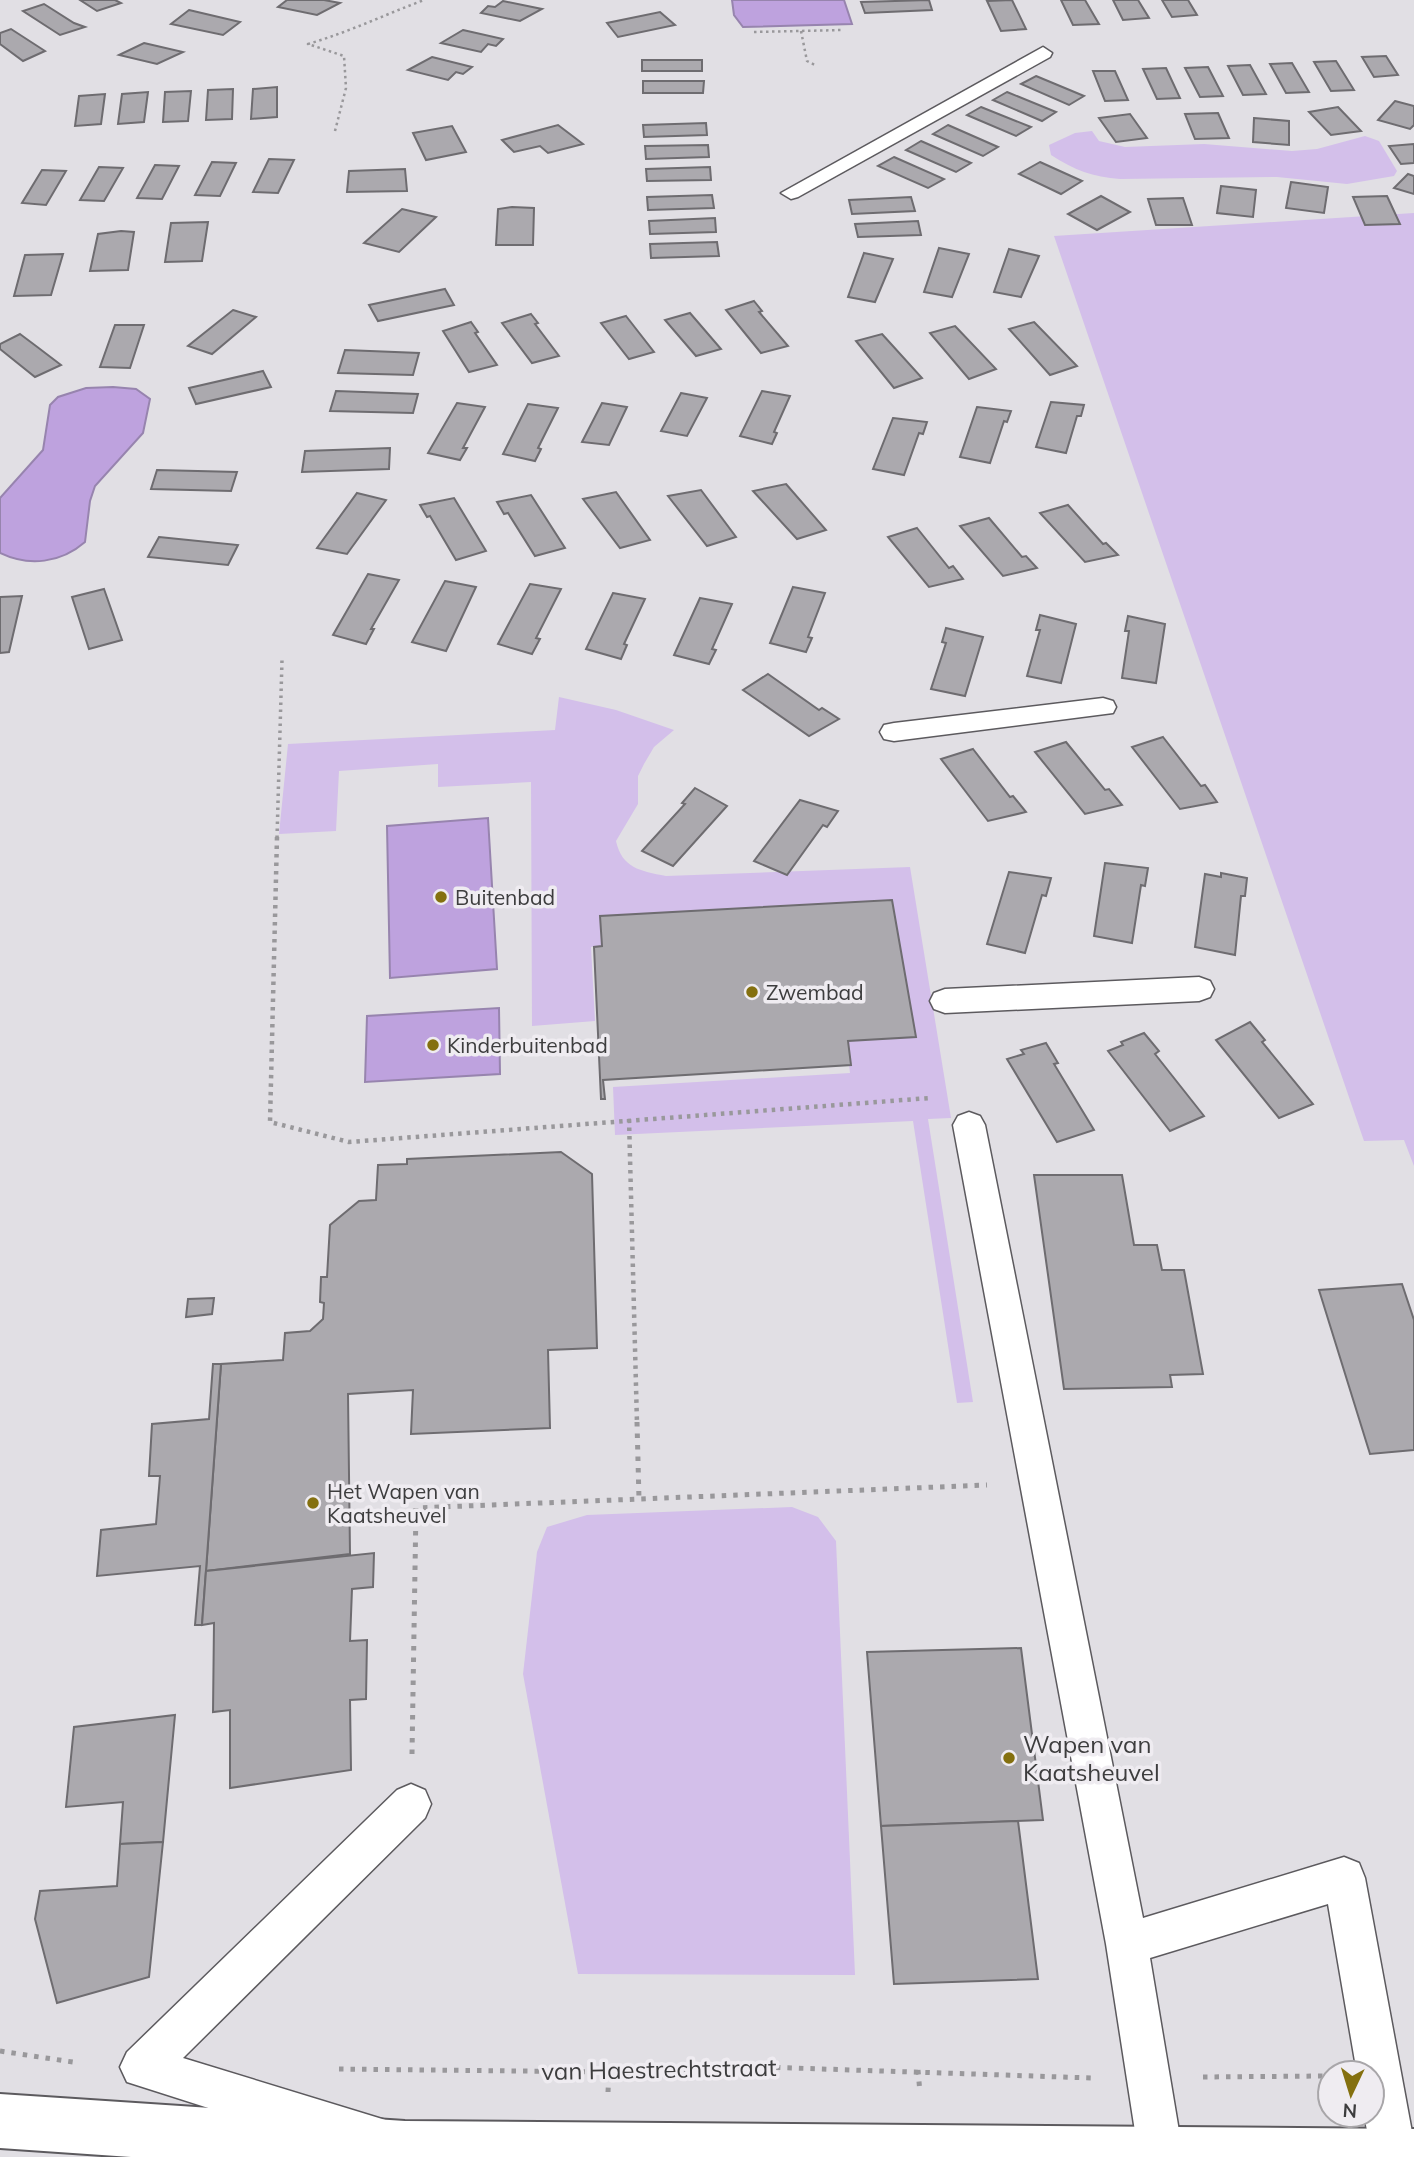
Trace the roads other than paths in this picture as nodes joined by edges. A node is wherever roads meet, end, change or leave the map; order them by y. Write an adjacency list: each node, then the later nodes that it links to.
1 (1043, 52): 2 (lane)
2 (791, 193)
3 (1103, 707): 4 (lane)
4 (894, 732)
5 (1199, 989): 6 (lane)
6 (945, 1000)
7 (969, 1125): 9 (lane)
8 (411, 1804): 11 (lane)
9 (1128, 1944): 12 (lane); 13 (lane)
10 (0, 2121): 11 (street)
11 (405, 2152): 12 (street)
12 (1161, 2155): 13 (street)
13 (1404, 2156)

